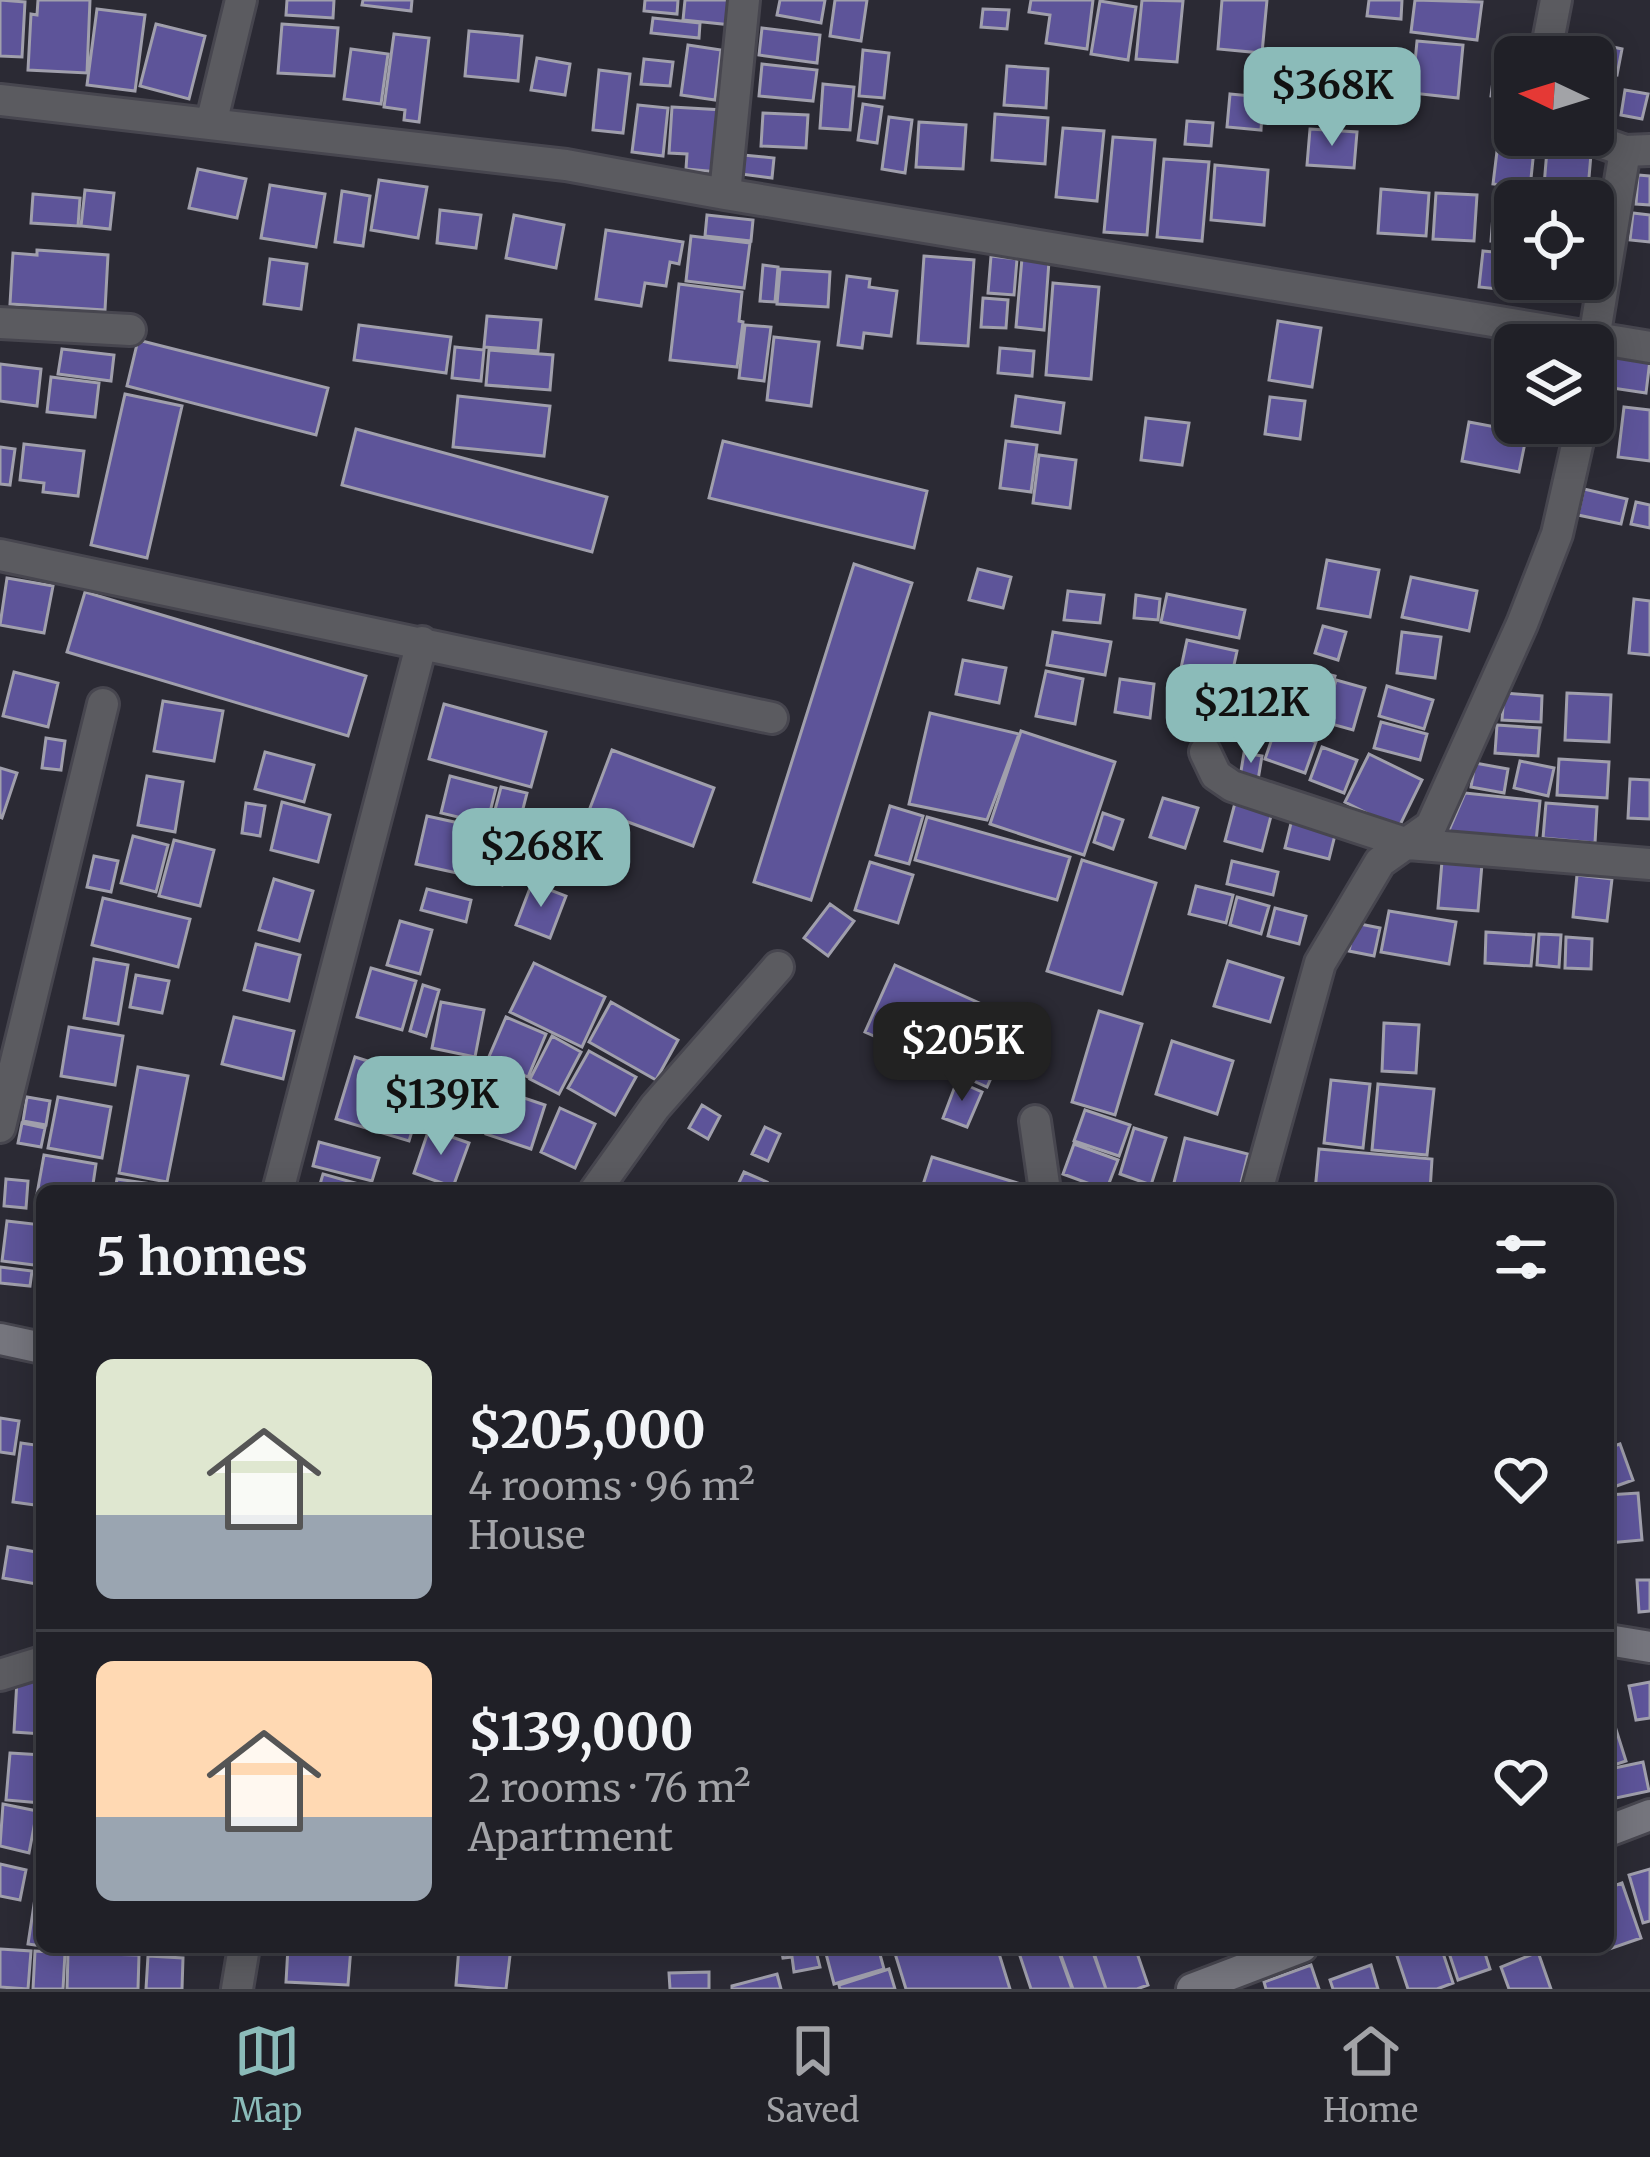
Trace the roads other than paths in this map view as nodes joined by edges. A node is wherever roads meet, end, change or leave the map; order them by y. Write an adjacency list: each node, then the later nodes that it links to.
1 (241, 0): 6 (street)
2 (744, 0): 8 (street)
3 (1556, 0): 4 (street)
4 (1549, 36)
5 (0, 100): 6 (street)
6 (211, 124): 8 (street)
7 (1638, 150): 11 (street)
8 (725, 194): 10 (street)
9 (0, 323): 12 (street)
10 (1494, 324)
11 (1597, 324)
12 (130, 330)
13 (1614, 343): 14 (street)
14 (1650, 347)
15 (1577, 444): 21 (street)
16 (0, 555): 17 (street)
17 (422, 642): 19 (street); 26 (street)
18 (103, 704): 25 (street)
19 (772, 718)
20 (1205, 752): 21 (street)
21 (1408, 844): 22 (street); 29 (street)
22 (1650, 864)
23 (778, 967): 27 (street)
24 (1035, 1121): 28 (street)
25 (0, 1127)
26 (280, 1185)
27 (599, 1185)
28 (1044, 1185)
29 (1259, 1185)
30 (0, 1339): 31 (street)
31 (36, 1347)
32 (1614, 1641): 33 (street)
33 (1650, 1647)
34 (36, 1664): 35 (street)
35 (0, 1675)
36 (1650, 1815): 37 (street)
37 (1614, 1829)
38 (243, 1953): 40 (street)
39 (1286, 1953): 41 (street)
40 (237, 1989)
41 (1192, 1989)

